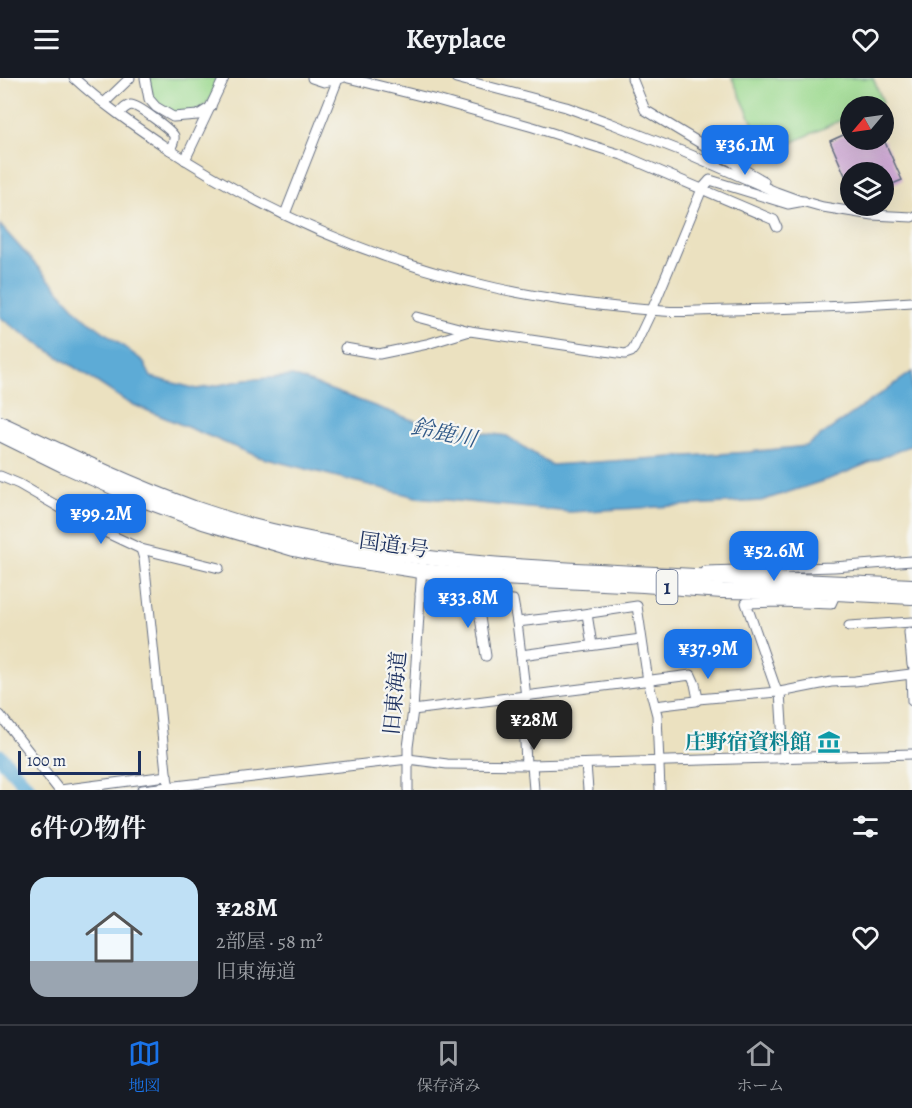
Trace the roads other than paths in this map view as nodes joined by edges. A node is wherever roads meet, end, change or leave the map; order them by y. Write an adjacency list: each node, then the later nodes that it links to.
1 (74, 78): 10 (street)
2 (130, 78): 10 (street)
3 (145, 78): 9 (street)
4 (224, 78): 11 (street)
5 (312, 78): 6 (street)
6 (343, 78): 21 (street); 24 (street)
7 (456, 78): 22 (street)
8 (632, 78): 22 (street)
9 (149, 99): 12 (street); 13 (street)
10 (104, 103): 14 (street)
11 (211, 107): 15 (street); 20 (street)
12 (139, 108): 14 (street); 16 (street)
13 (160, 110): 15 (street); 16 (street)
14 (119, 114): 18 (street)
15 (173, 117): 17 (street)
16 (154, 119): 17 (street); 18 (street)
17 (167, 128): 19 (street)
18 (144, 132): 19 (street)
19 (170, 150): 20 (street)
20 (185, 160): 24 (street)
21 (702, 189): 23 (street); 26 (street); 28 (street)
22 (776, 192): 23 (street)
23 (804, 201): 25 (street)
24 (285, 214): 28 (street)
25 (912, 217)
26 (777, 227)
27 (912, 302): 28 (street)
28 (652, 310): 30 (street)
29 (417, 317): 30 (street)
30 (470, 331): 31 (street)
31 (345, 348)
32 (0, 423): 37 (highway, 国道1号 / 1)
33 (0, 434): 37 (highway, 国道1号 / 1)
34 (0, 476): 35 (street)
35 (141, 549): 38 (street); 68 (street)
36 (912, 561): 39 (street)
37 (422, 564): 39 (highway, 国道1号 / 1); 41 (highway, 国道1号 / 1); 42 (street, 旧東海道)
38 (219, 568)
39 (634, 573): 40 (highway, 国道1号 / 1)
40 (912, 586)
41 (836, 593): 43 (highway, 国道1号 / 1); 55 (street)
42 (420, 594): 44 (street); 60 (street, 旧東海道)
43 (912, 597)
44 (477, 598): 46 (street); 52 (street)
45 (587, 614): 46 (street); 49 (street); 50 (street)
46 (517, 622): 51 (street)
47 (849, 626): 48 (street)
48 (911, 627): 53 (street)
49 (641, 639): 50 (street); 54 (street)
50 (592, 645): 51 (street)
51 (521, 655): 56 (street)
52 (486, 656)
53 (912, 670): 55 (street); 58 (street)
54 (648, 681): 56 (street); 57 (street); 59 (street)
55 (778, 692): 57 (street); 63 (street)
56 (524, 697): 60 (street); 67 (street)
57 (698, 699): 59 (street)
58 (912, 700)
59 (655, 706): 65 (street)
60 (413, 710): 64 (street, 旧東海道)
61 (0, 715): 70 (street)
62 (912, 754): 63 (street, 旧東海道)
63 (784, 758): 65 (street, 旧東海道)
64 (405, 759): 67 (street, 旧東海道); 69 (street); 72 (street)
65 (659, 762): 66 (street, 旧東海道); 75 (street)
66 (586, 764): 67 (street, 旧東海道); 74 (street)
67 (529, 765): 73 (street)
68 (166, 776): 69 (street); 70 (street)
69 (169, 787): 71 (street)
70 (60, 790)
71 (142, 790)
72 (408, 790)
73 (534, 790)
74 (588, 790)
75 (660, 790)

